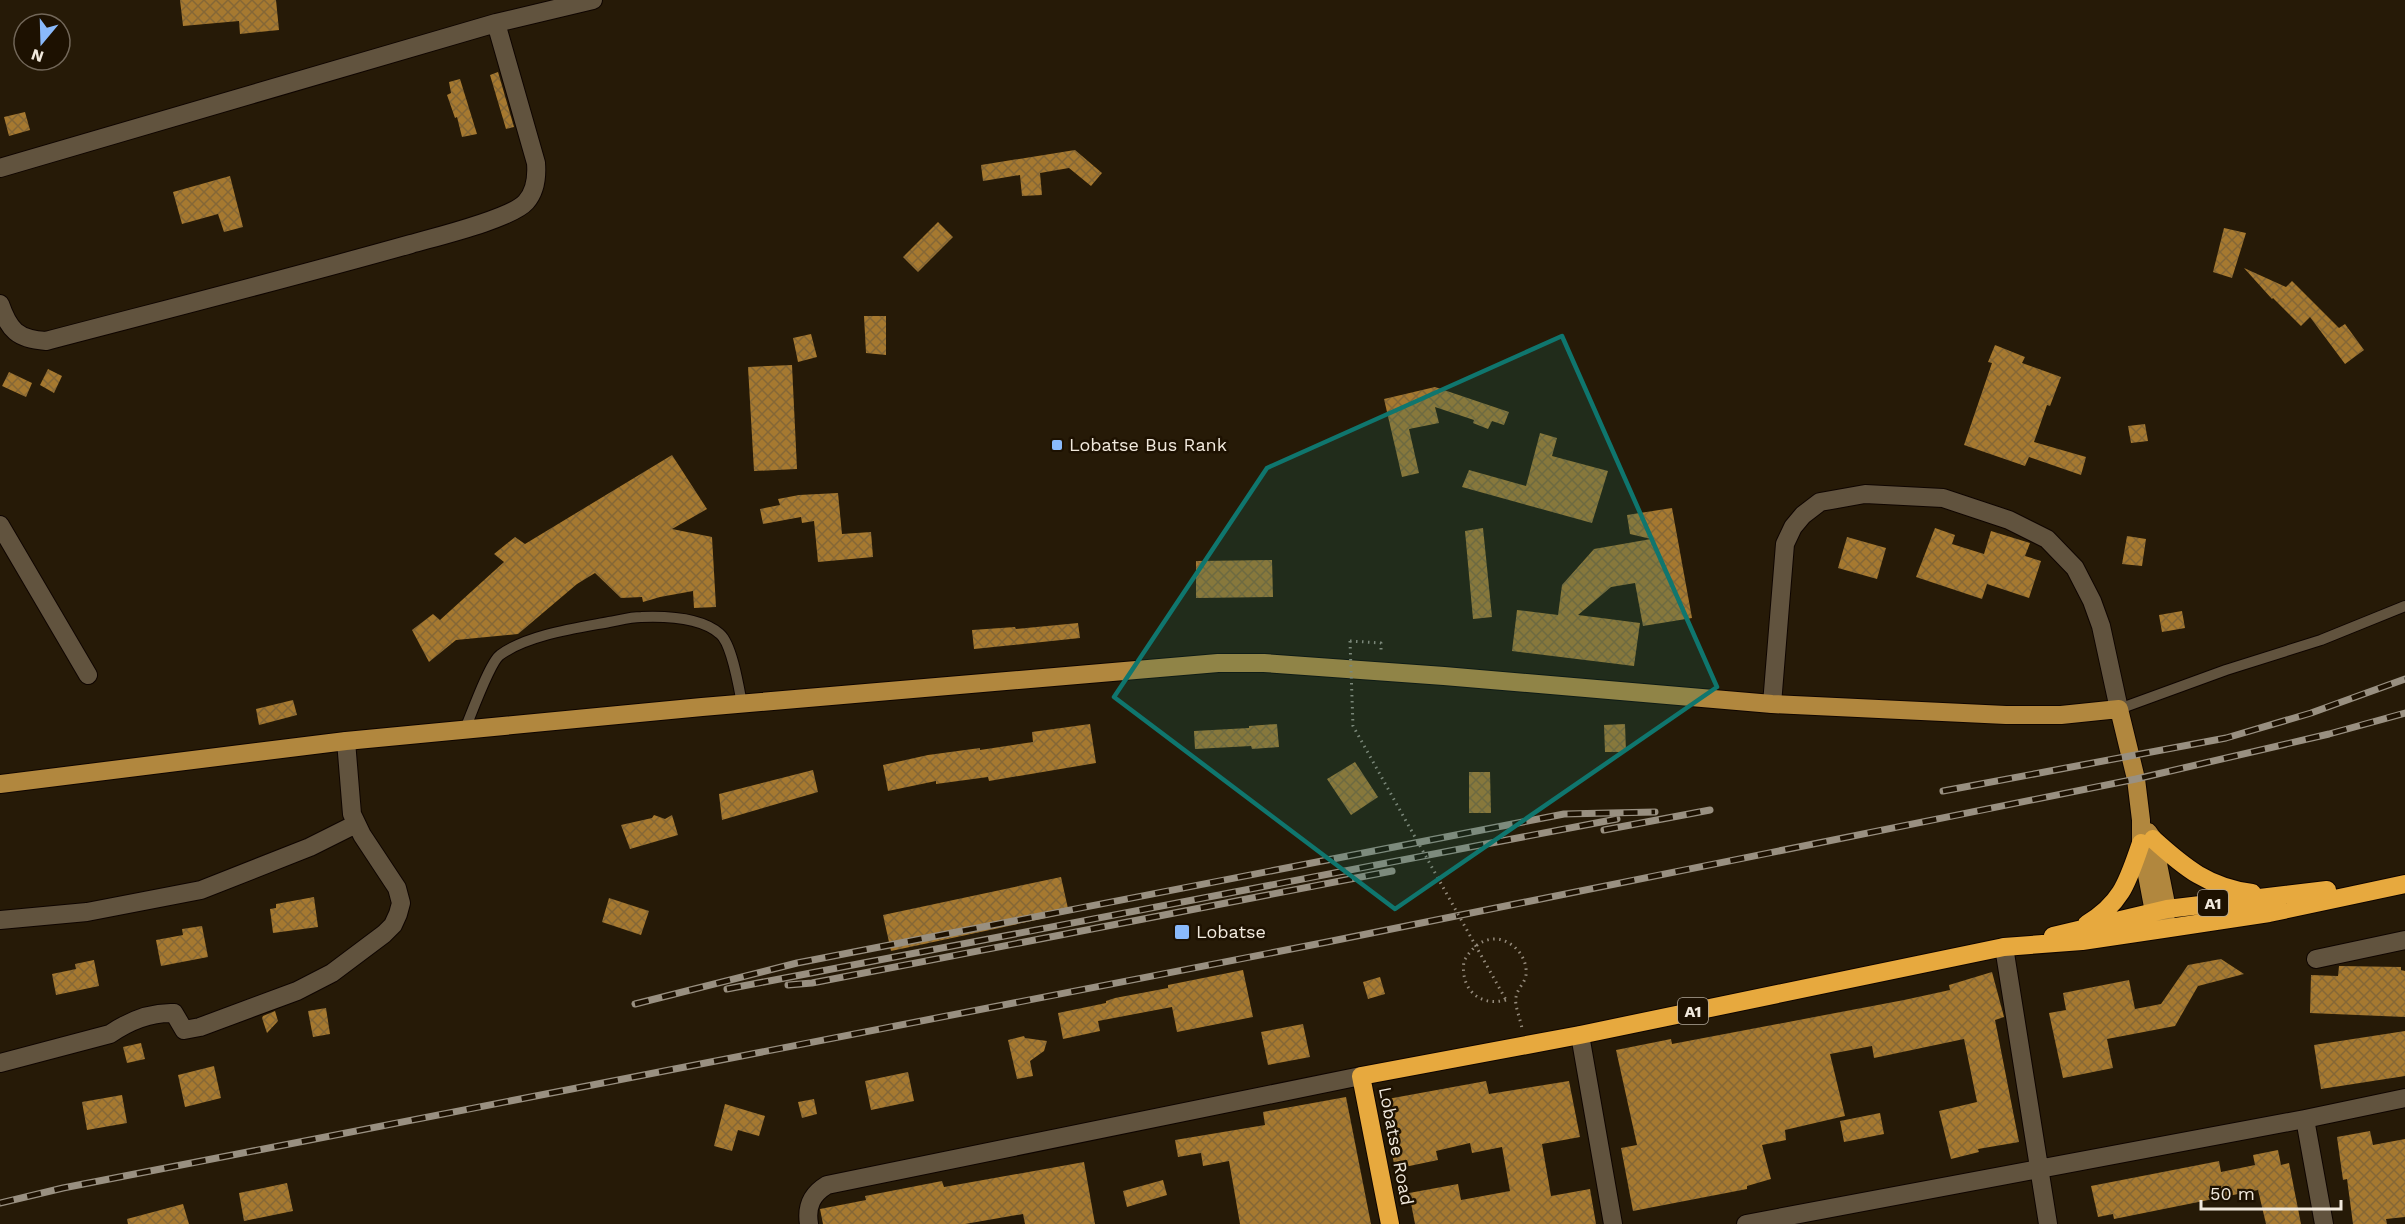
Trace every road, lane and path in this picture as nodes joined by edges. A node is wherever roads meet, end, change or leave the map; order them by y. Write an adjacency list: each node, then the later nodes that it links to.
1 (593, 0): 2 (street)
2 (496, 23): 3 (street); 4 (street)
3 (0, 168)
4 (0, 304)
5 (0, 525): 8 (street)
6 (2405, 606): 11 (lane)
7 (1382, 672): 9 (main road); 10 (main road); 28 (path, bridge)
8 (88, 675)
9 (741, 704): 12 (main road); 12 (lane)
10 (1772, 704): 11 (main road); 11 (street)
11 (2120, 709): 16 (main road)
12 (465, 729): 13 (main road)
13 (346, 741): 14 (main road); 15 (street)
14 (0, 784)
15 (356, 824): 20 (street); 29 (street)
16 (2147, 841): 18 (highway); 19 (main road); 21 (highway)
17 (2405, 884): 18 (highway, A1); 22 (highway, A1)
18 (2272, 895): 19 (highway, A1)
19 (2161, 911): 21 (highway, A1); 22 (main road)
20 (0, 920)
21 (2081, 928): 24 (highway, A1)
22 (2163, 929): 24 (highway, A1)
23 (2405, 940): 26 (street)
24 (2025, 944): 25 (highway, A1)
25 (2004, 947): 27 (highway, A1); 33 (street)
26 (2316, 958)
27 (1580, 1035): 28 (highway, A1); 36 (street)
28 (1526, 1045): 30 (highway, A1)
29 (0, 1063)
30 (1361, 1076): 34 (street); 35 (highway, Lobatse Road)
31 (2405, 1098): 32 (street)
32 (2305, 1119): 33 (street); 39 (street)
33 (2039, 1168): 37 (street); 38 (street)
34 (809, 1224)
35 (1390, 1224)
36 (1613, 1224)
37 (1746, 1224)
38 (2048, 1224)
39 (2324, 1224)

